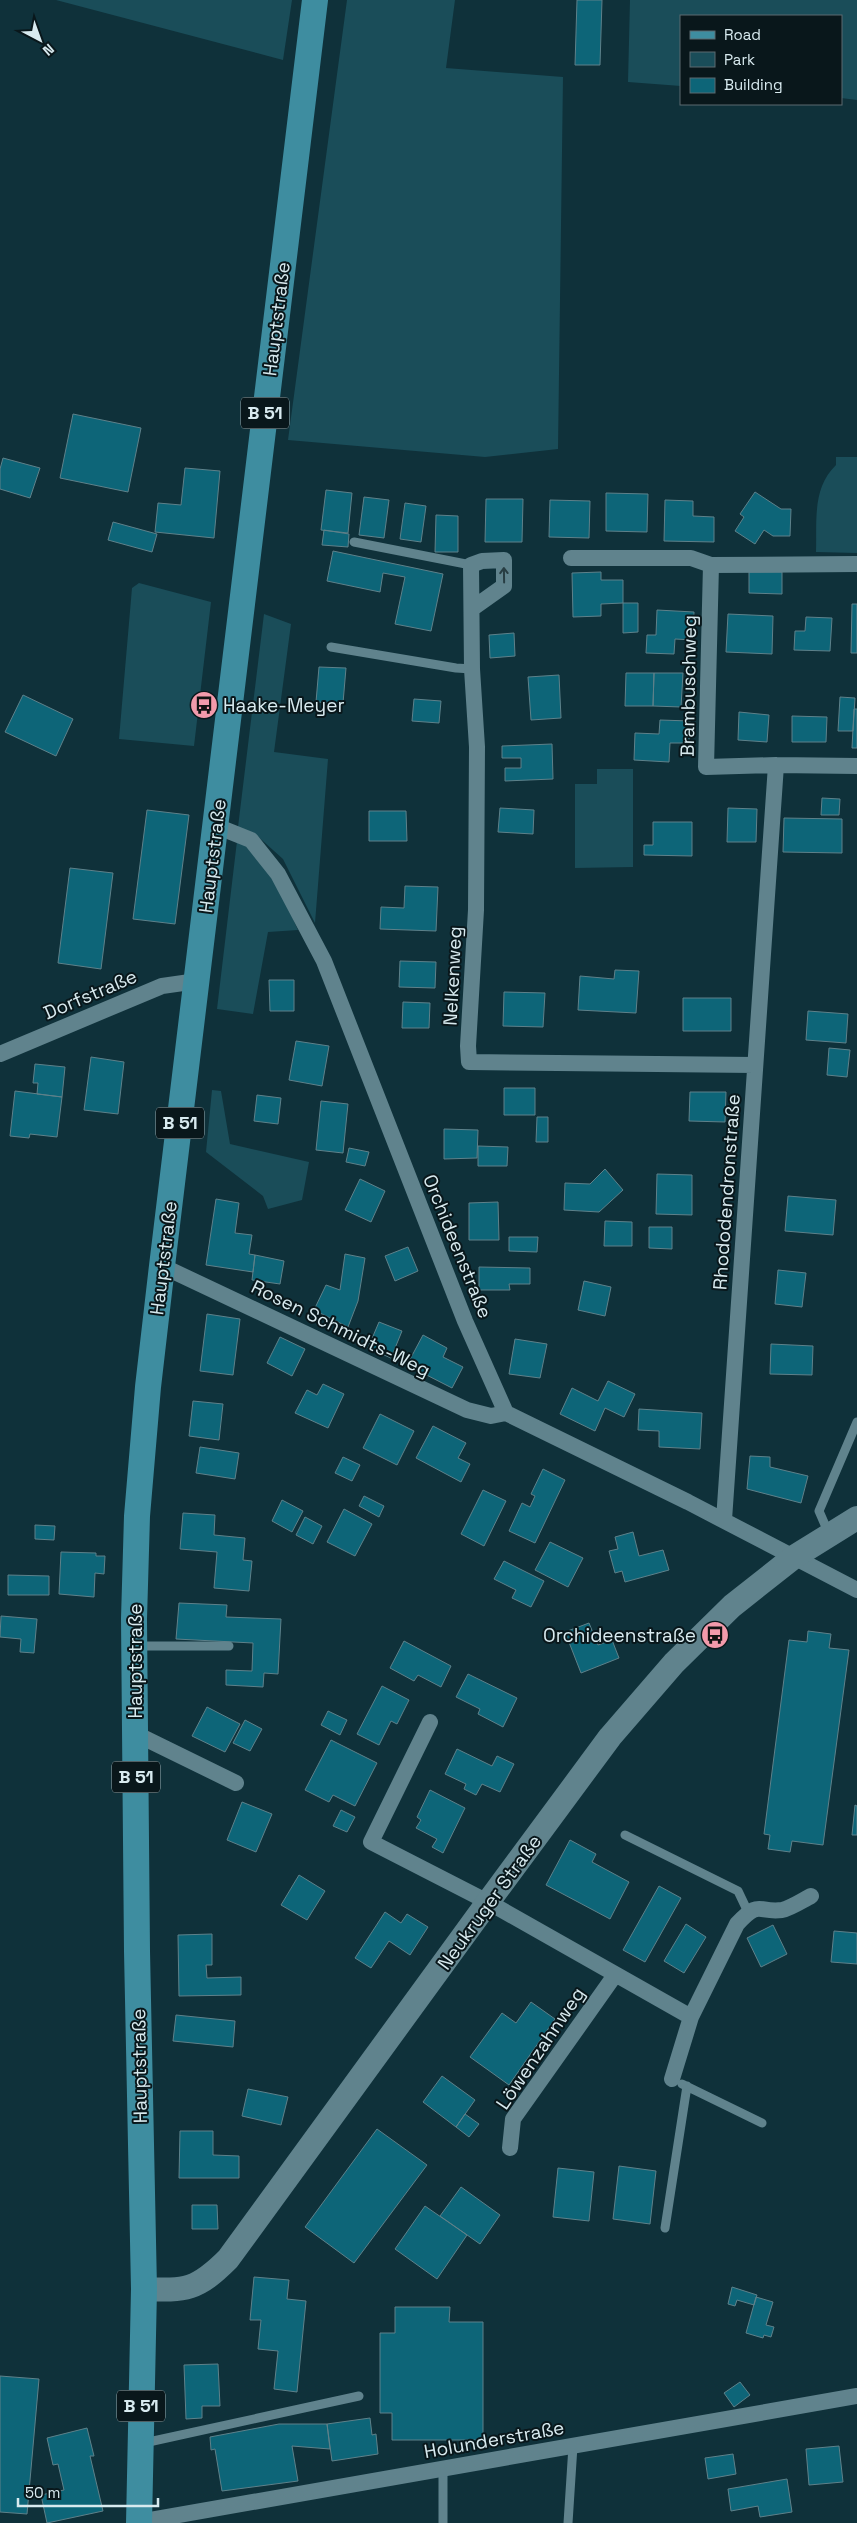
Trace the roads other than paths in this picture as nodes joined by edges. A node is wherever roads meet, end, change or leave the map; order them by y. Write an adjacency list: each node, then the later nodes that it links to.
1 (315, 0): 12 (main road, Hauptstraße / B 51)
2 (354, 542): 5 (lane)
3 (571, 558): 6 (street)
4 (857, 564): 6 (street)
5 (472, 565): 7 (street, Nelkenweg); 7 (street, one-way to 5)
6 (711, 565): 10 (street, Brambuschweg)
7 (473, 608): 9 (street, Nelkenweg)
8 (331, 647): 9 (lane)
9 (472, 669): 15 (street, Nelkenweg)
10 (776, 765): 11 (street, Brambuschweg); 15 (street, Rhododendronstraße)
11 (857, 766)
12 (216, 826): 13 (main road, Hauptstraße / B 51); 17 (street, Orchideenstraße)
13 (197, 980): 14 (street, Dorfstraße); 16 (main road, Hauptstraße / B 51)
14 (0, 1054)
15 (755, 1065): 20 (street, Rhododendronstraße)
16 (162, 1266): 17 (street, Rosen Schmidts-Weg); 24 (main road, Hauptstraße / B 51)
17 (506, 1413): 20 (street)
18 (857, 1422): 21 (lane)
19 (857, 1518): 21 (street, Neukruger Straße)
20 (724, 1520): 22 (street)
21 (829, 1534): 22 (street, Neukruger Straße)
22 (794, 1557): 23 (street); 31 (street, Neukruger Straße)
23 (857, 1590)
24 (135, 1646): 25 (lane); 27 (main road, Hauptstraße / B 51)
25 (229, 1646)
26 (430, 1722): 31 (street)
27 (136, 1734): 28 (street); 39 (main road, Hauptstraße / B 51)
28 (236, 1783)
29 (625, 1835): 32 (lane)
30 (811, 1896): 32 (street)
31 (488, 1902): 33 (street); 39 (street, Neukruger Straße)
32 (748, 1912): 34 (street)
33 (614, 1975): 34 (street); 37 (street, Löwenzahnweg)
34 (691, 2017): 35 (street)
35 (679, 2082): 36 (lane); 38 (lane)
36 (762, 2123)
37 (510, 2148)
38 (666, 2228)
39 (144, 2289): 42 (main road, Hauptstraße / B 51)
40 (359, 2396): 42 (lane)
41 (857, 2396): 43 (street, Holunderstraße)
42 (140, 2444): 45 (main road, Hauptstraße / B 51)
43 (573, 2446): 44 (street, Holunderstraße); 47 (lane)
44 (443, 2468): 45 (street, Holunderstraße); 46 (lane)
45 (139, 2522)
46 (443, 2523)
47 (568, 2523)

